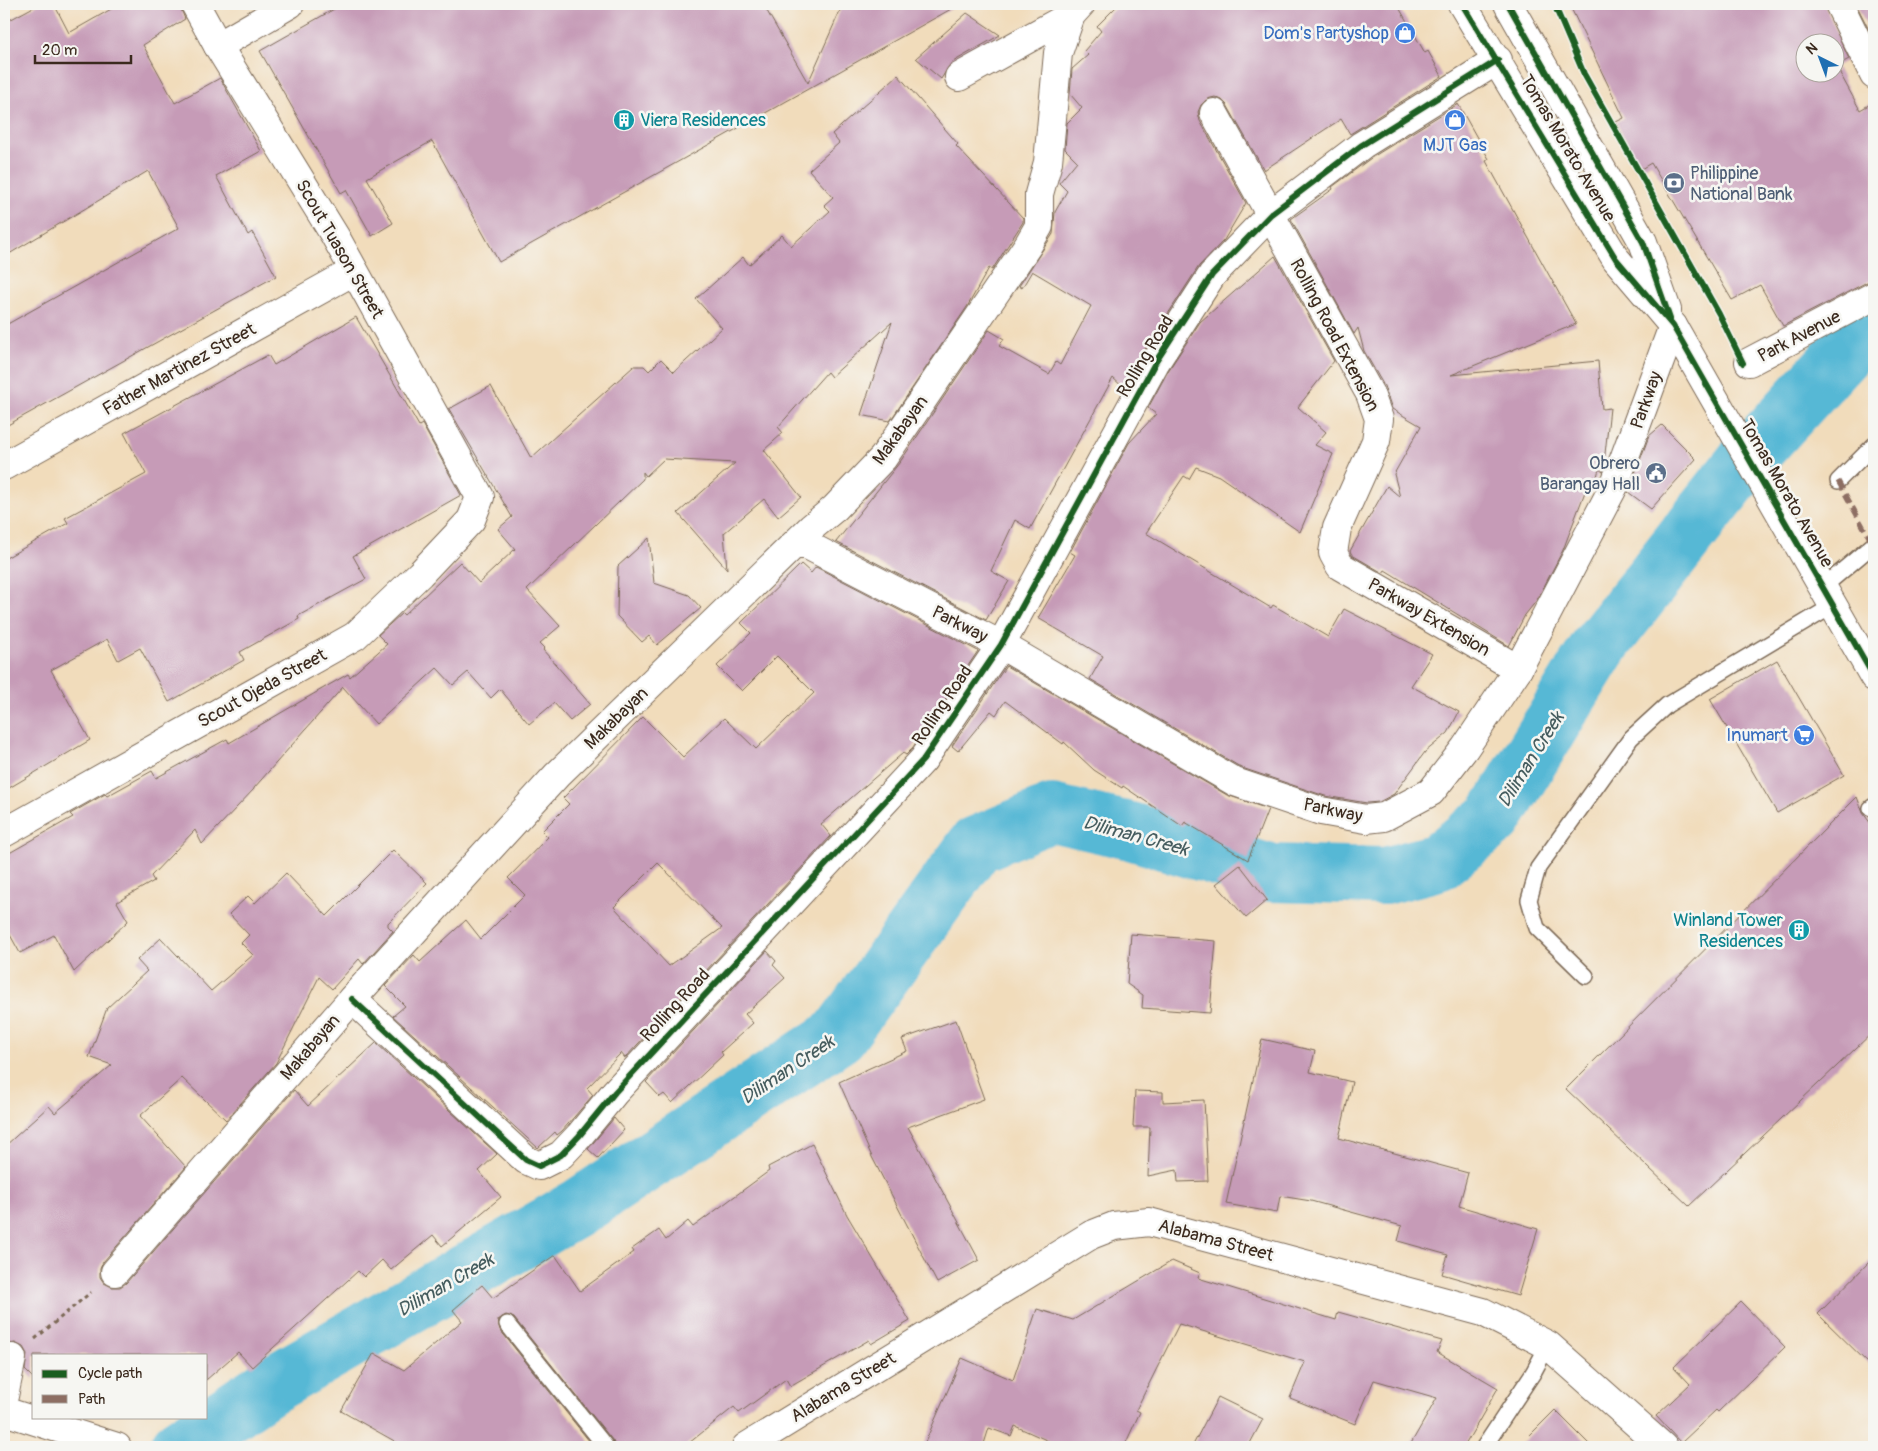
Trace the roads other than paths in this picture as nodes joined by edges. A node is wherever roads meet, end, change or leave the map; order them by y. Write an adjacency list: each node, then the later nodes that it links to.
1 (195, 4): 7 (street, Scout Tuason Street)
2 (290, 4): 7 (street)
3 (1462, 4): 8 (street, Tomas Morato Avenue)
4 (1839, 4): 9 (street)
5 (1512, 8): 15 (street, Tomas Morato Avenue)
6 (1076, 10): 10 (street); 22 (street, Makabayan)
7 (218, 46): 13 (street, Scout Tuason Street)
8 (1498, 60): 12 (street, Rolling Road); 15 (street, Tomas Morato Avenue)
9 (1874, 75)
10 (959, 76)
11 (1214, 113): 12 (street, Rolling Road Extension)
12 (1271, 214): 23 (street, Rolling Road Extension); 25 (street, Rolling Road)
13 (354, 271): 18 (street, Father Martinez Street); 20 (street, Scout Tuason Street)
14 (1874, 296): 16 (street, Park Avenue)
15 (1673, 326): 24 (street, Tomas Morato Avenue); 26 (street, Parkway)
16 (1749, 362)
17 (1874, 444): 19 (lane)
18 (4, 466)
19 (1838, 481)
20 (480, 497): 28 (street, Scout Ojeda Street)
21 (1874, 544): 24 (lane)
22 (795, 545): 25 (street, Parkway); 30 (street, Makabayan)
23 (1340, 566): 26 (street, Parkway Extension)
24 (1828, 596): 27 (street, Tomas Morato Avenue); 29 (lane)
25 (1001, 645): 26 (street, Parkway); 30 (street, Rolling Road)
26 (1518, 669)
27 (1874, 677)
28 (4, 833)
29 (1586, 976)
30 (352, 999): 31 (street, Makabayan)
31 (115, 1272)
32 (507, 1324): 38 (lane)
33 (1548, 1345): 39 (street, Alabama Street); 40 (lane); 41 (street, Alabama Street)
34 (12, 1358): 35 (street)
35 (4, 1396)
36 (4, 1411): 37 (street)
37 (117, 1447)
38 (606, 1447)
39 (746, 1447)
40 (1484, 1447)
41 (1663, 1447)

